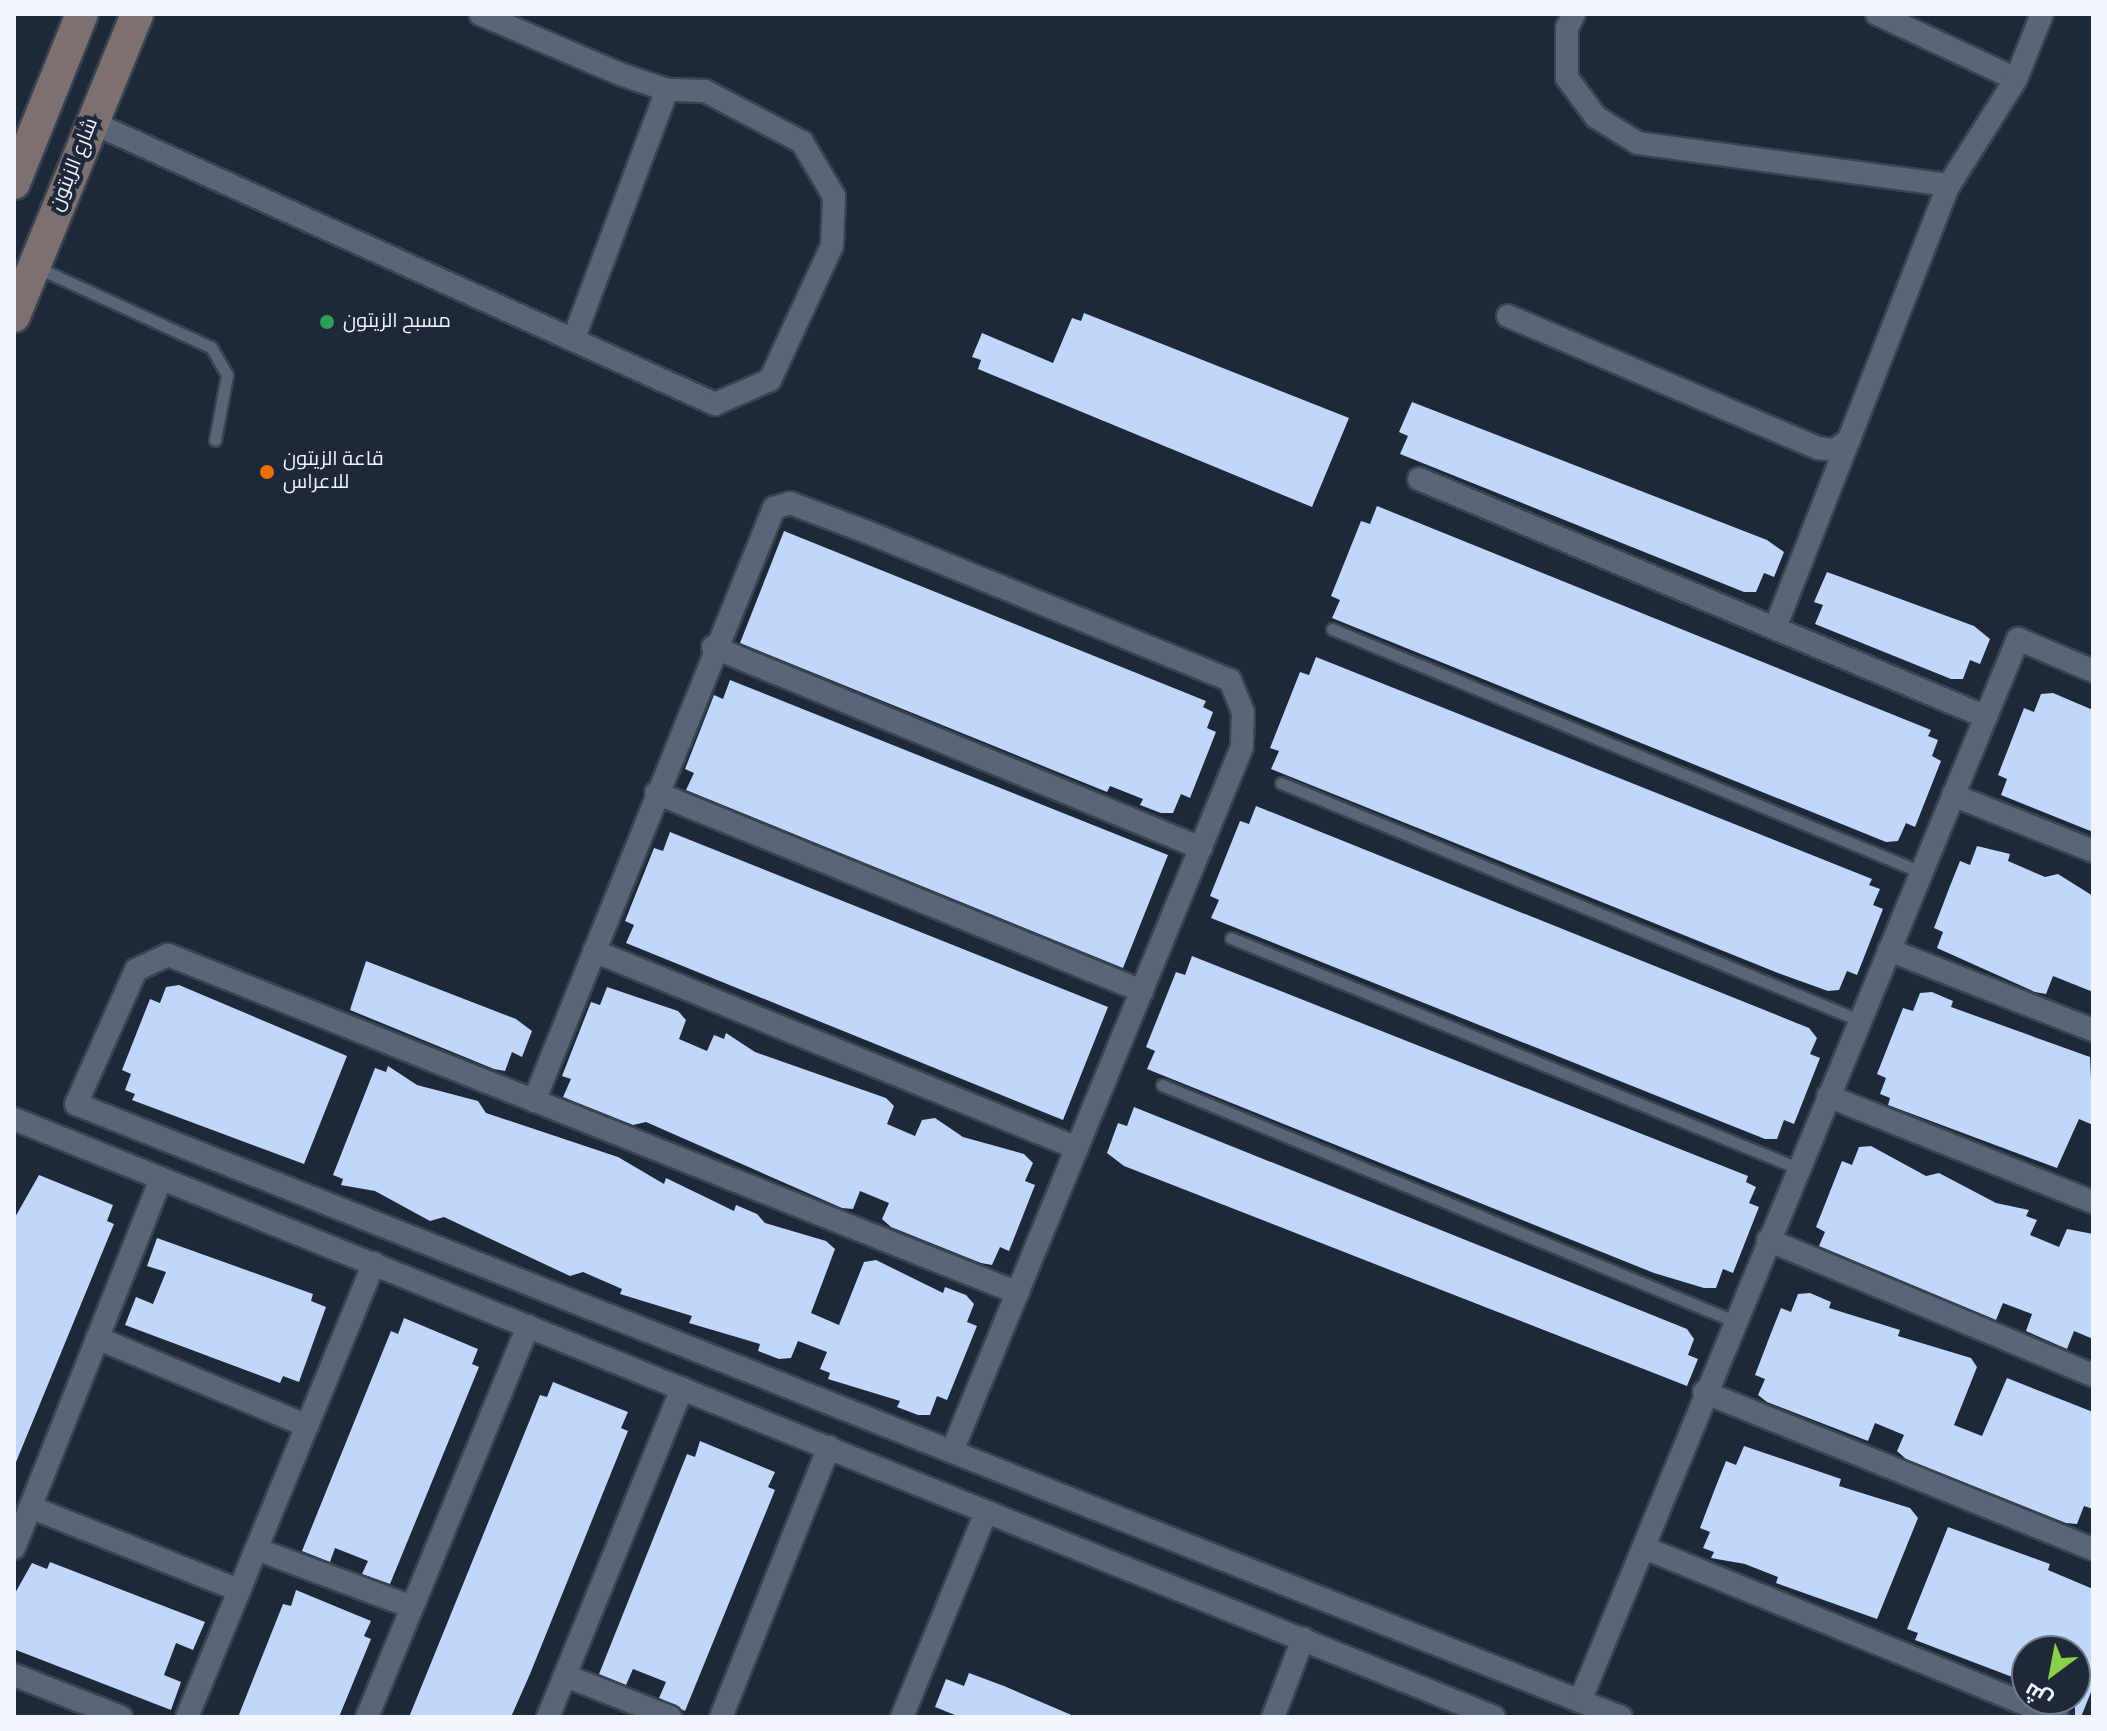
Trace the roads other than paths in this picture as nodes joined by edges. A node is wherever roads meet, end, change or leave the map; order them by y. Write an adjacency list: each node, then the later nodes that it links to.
1 (82, 14): 10 (main road)
2 (137, 14): 9 (main road, شارع الزيتون)
3 (480, 14): 8 (street)
4 (1574, 14): 11 (street)
5 (1877, 14): 7 (street)
6 (2042, 14): 7 (street)
7 (2016, 79): 11 (street)
8 (667, 90): 15 (street); 15 (street)
9 (93, 123): 12 (main road, شارع الزيتون); 15 (street)
10 (14, 183)
11 (1949, 185): 17 (street)
12 (34, 267): 13 (main road, شارع الزيتون); 16 (lane)
13 (14, 316)
14 (1508, 316): 17 (street)
15 (573, 340)
16 (215, 440)
17 (1849, 440): 19 (street)
18 (1419, 479): 19 (street)
19 (1775, 628): 23 (street)
20 (1332, 629): 29 (lane)
21 (713, 647): 25 (street); 27 (street); 27 (street)
22 (2093, 671): 23 (street)
23 (1986, 717): 26 (street)
24 (1281, 783): 34 (lane)
25 (656, 793): 32 (street); 33 (street)
26 (1953, 795): 28 (street); 29 (street)
27 (1201, 848): 33 (street)
28 (2093, 851)
29 (1921, 872): 31 (street)
30 (1231, 938): 41 (lane)
31 (1889, 950): 34 (street); 35 (street)
32 (594, 951): 38 (street); 40 (street)
33 (1142, 991): 40 (street)
34 (1859, 1020): 37 (street)
35 (2093, 1030)
36 (1162, 1085): 47 (lane)
37 (1828, 1096): 41 (street); 43 (street)
38 (534, 1101): 46 (street); 55 (street)
39 (15, 1120): 42 (street)
40 (1077, 1148): 46 (street)
41 (1798, 1168): 44 (street)
42 (161, 1178): 45 (street); 49 (street)
43 (2093, 1202)
44 (1768, 1240): 47 (street); 50 (street)
45 (374, 1263): 48 (street); 53 (street)
46 (1018, 1293): 55 (street)
47 (1734, 1321): 52 (street)
48 (528, 1326): 51 (street); 63 (street)
49 (97, 1338): 53 (street); 56 (street)
50 (2093, 1375)
51 (682, 1388): 54 (street); 66 (street)
52 (1704, 1392): 59 (street); 61 (street)
53 (307, 1426): 60 (street)
54 (829, 1447): 57 (street); 74 (street)
55 (953, 1449): 67 (street)
56 (30, 1507): 58 (street); 62 (street)
57 (985, 1515): 64 (street); 75 (street)
58 (14, 1548)
59 (1645, 1548): 67 (street); 79 (street)
60 (256, 1549): 62 (street); 63 (street)
61 (2093, 1549)
62 (239, 1590): 70 (street)
63 (412, 1607): 71 (street)
64 (1303, 1639): 68 (street); 76 (street)
65 (14, 1675): 69 (street)
66 (566, 1676): 72 (street); 73 (street)
67 (1580, 1701): 78 (street)
68 (1452, 1709): 77 (street)
69 (121, 1717)
70 (187, 1717)
71 (367, 1717)
72 (548, 1717)
73 (670, 1717)
74 (721, 1717)
75 (902, 1717)
76 (1273, 1717)
77 (1494, 1717)
78 (1621, 1717)
79 (2057, 1717)

